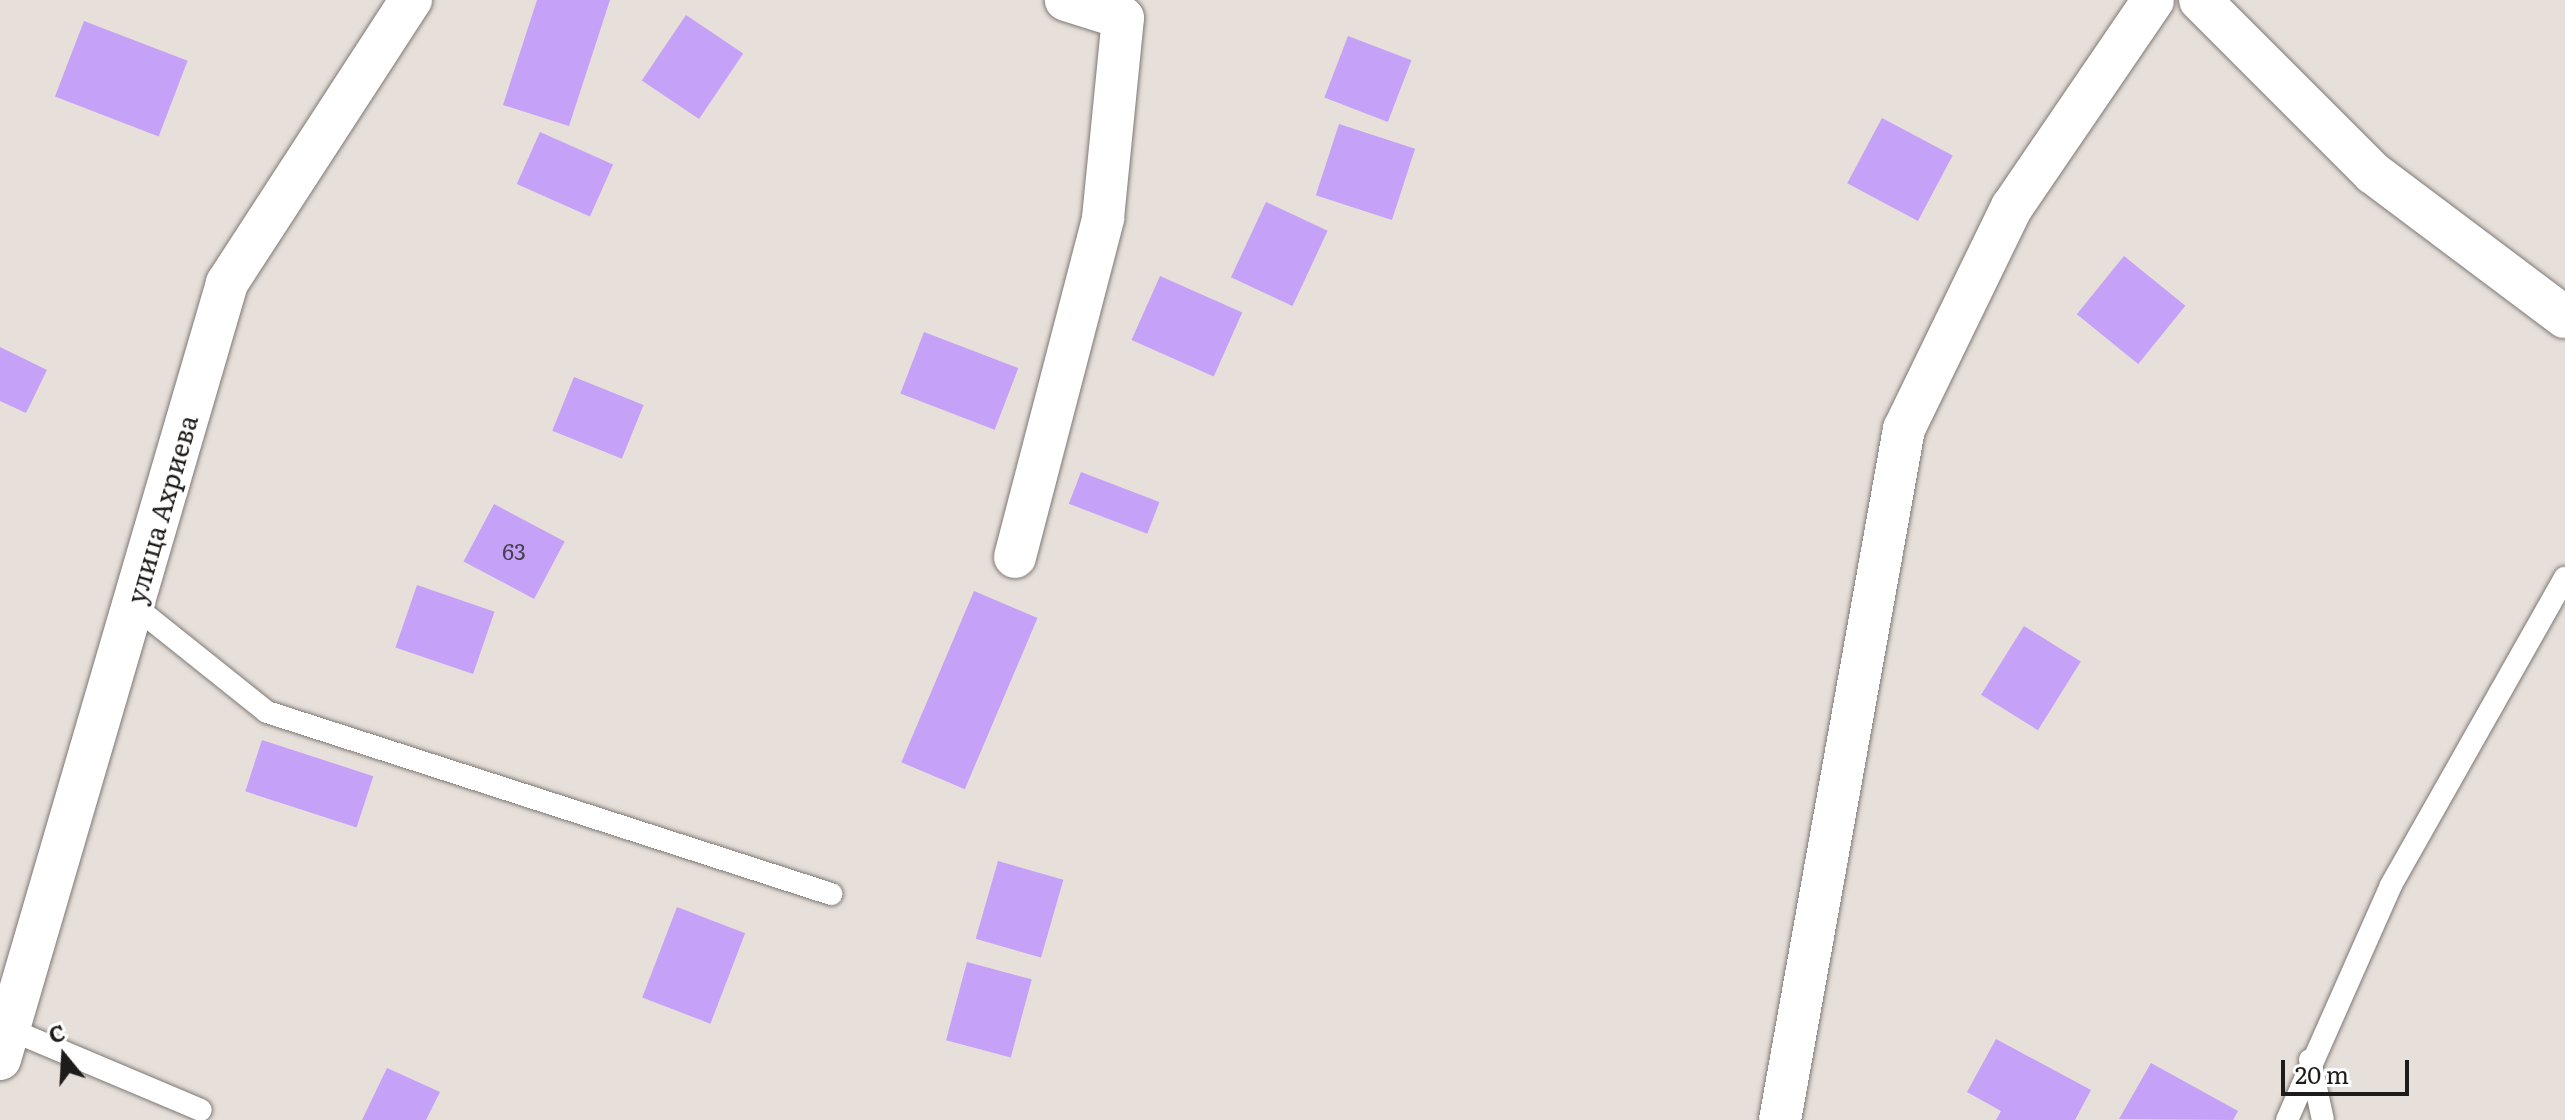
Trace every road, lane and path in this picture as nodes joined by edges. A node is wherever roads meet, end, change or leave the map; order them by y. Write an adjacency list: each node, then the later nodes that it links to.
1 (411, 0): 8 (street, улица Ахриева)
2 (1066, 0): 6 (street)
3 (2153, 0): 13 (street)
4 (2200, 0): 5 (street)
5 (2565, 317)
6 (1015, 557)
7 (2565, 578): 11 (lane)
8 (133, 605): 9 (lane); 10 (street, улица Ахриева)
9 (831, 894)
10 (4, 1044): 12 (lane)
11 (2310, 1059): 14 (lane); 15 (lane)
12 (201, 1110)
13 (1780, 1120)
14 (2287, 1120)
15 (2323, 1120)

